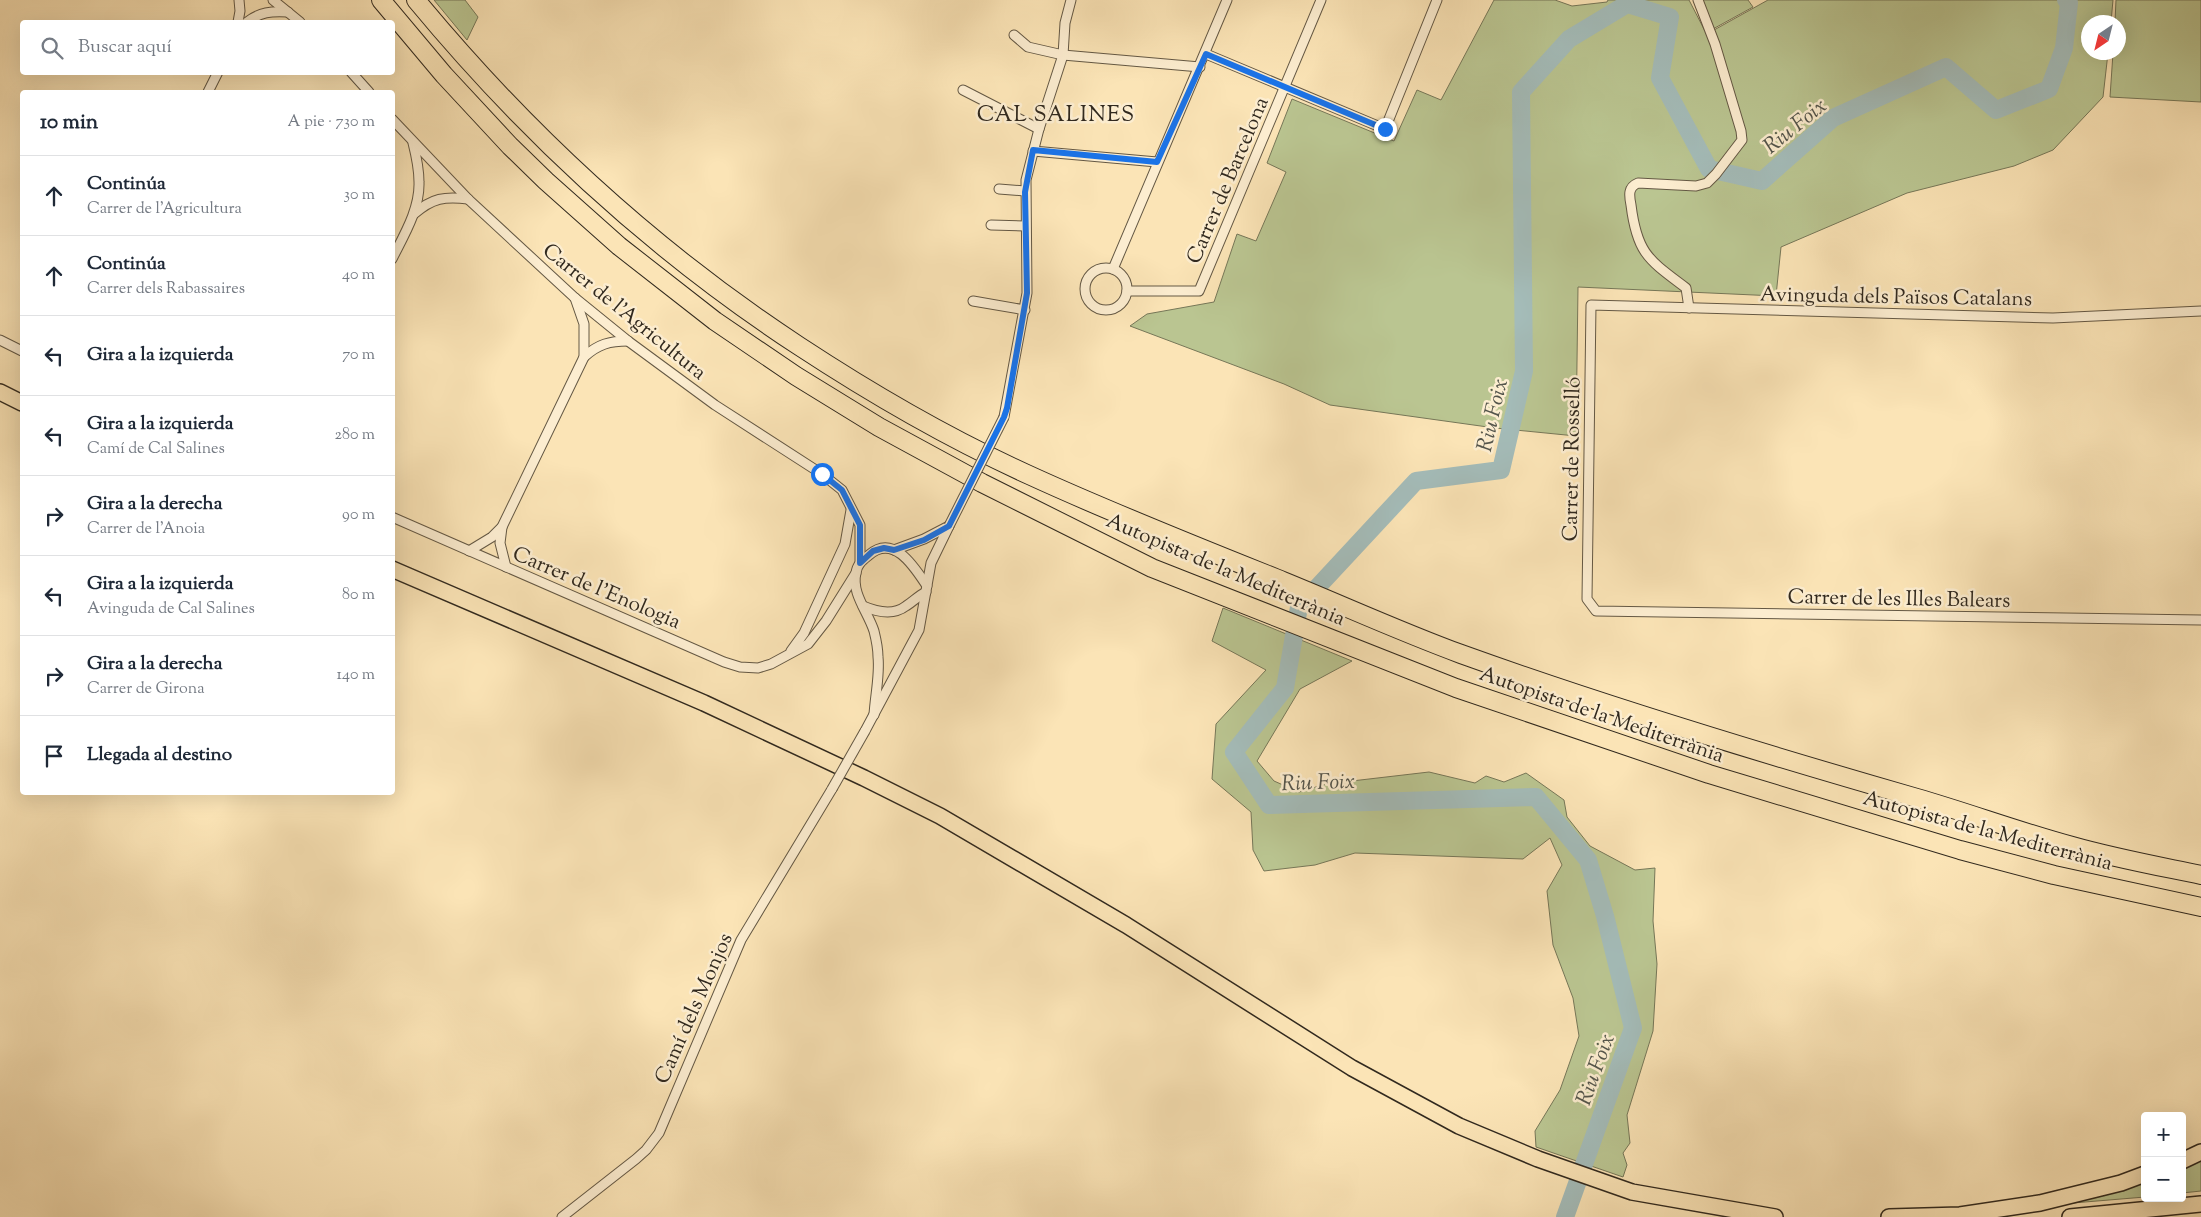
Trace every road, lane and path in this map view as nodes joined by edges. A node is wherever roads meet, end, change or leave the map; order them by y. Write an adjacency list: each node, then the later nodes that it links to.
1 (239, 0): 12 (street)
2 (273, 0): 11 (street)
3 (374, 0): 15 (highway)
4 (381, 0): 18 (highway, Autopista de la Mediterrània)
5 (416, 0): 70 (highway, Autopista de la Mediterrània)
6 (1072, 0): 20 (street, Camí dels Monjos)
7 (1227, 0): 19 (street)
8 (1321, 0): 24 (street, Carrer de Barcelona)
9 (1437, 0): 24 (street)
10 (1698, 0): 45 (street)
11 (288, 12): 13 (street); 14 (street)
12 (238, 20)
13 (250, 20)
14 (298, 20)
15 (395, 20)
16 (395, 20): 18 (highway)
17 (1014, 35): 20 (street)
18 (413, 38): 71 (highway, Autopista de la Mediterrània)
19 (1206, 54): 21 (street); 24 (street)
20 (1063, 55): 21 (street); 29 (street, Camí dels Monjos)
21 (1200, 67): 32 (street)
22 (216, 75): 25 (street)
23 (354, 75): 26 (street)
24 (1286, 86): 41 (street, Carrer de Barcelona)
25 (209, 90)
26 (367, 90)
27 (963, 90): 29 (street)
28 (395, 123): 30 (street, Carrer de l'Agricultura)
29 (1039, 129): 31 (street, Camí dels Monjos)
30 (413, 143): 35 (street, Carrer de l'Agricultura); 36 (street)
31 (1033, 150): 32 (street); 34 (street, Camí dels Monjos)
32 (1157, 162): 40 (street)
33 (999, 189): 34 (street)
34 (1025, 192): 38 (street, Camí dels Monjos)
35 (468, 199): 36 (street); 42 (street, Carrer de l'Agricultura)
36 (414, 214): 39 (street)
37 (991, 225): 38 (street)
38 (1025, 226): 46 (street, Camí dels Monjos)
39 (395, 253)
40 (1114, 269): 41 (street); 41 (street)
41 (1127, 291)
42 (575, 298): 49 (street, Carrer de l'Agricultura); 51 (street)
43 (973, 301): 46 (street)
44 (1591, 305): 45 (street, Avinguda dels Països Catalans); 66 (street, Carrer de Rosselló)
45 (1689, 308): 47 (street, Avinguda dels Països Catalans)
46 (1025, 310): 56 (street, Camí dels Monjos, bridge)
47 (2201, 311)
48 (0, 340): 50 (street)
49 (628, 341): 51 (street); 54 (street, Carrer de l'Agricultura)
50 (20, 349)
51 (584, 357): 57 (street)
52 (0, 392): 53 (highway)
53 (20, 402)
54 (851, 510): 60 (street, Carrer de l'Agricultura); 68 (street)
55 (395, 518): 59 (street, Carrer de l'Enologia)
56 (949, 526): 58 (street); 64 (street, Camí dels Monjos)
57 (502, 527): 59 (street); 61 (street)
58 (894, 550): 60 (street); 64 (street)
59 (469, 551): 61 (street, Carrer de l'Enologia)
60 (860, 563): 63 (street)
61 (506, 568): 68 (street, Carrer de l'Enologia)
62 (395, 570): 77 (highway)
63 (856, 573): 65 (street); 68 (street, Carrer de l'Enologia)
64 (926, 589): 65 (street); 69 (street, Camí dels Monjos)
65 (864, 606): 69 (street)
66 (1596, 611): 67 (street, Carrer de les Illes Balears)
67 (2201, 620)
68 (788, 654)
69 (874, 714): 76 (street, Camí dels Monjos, bridge)
70 (2201, 875)
71 (2201, 906)
72 (2201, 1152): 73 (highway)
73 (2186, 1159)
74 (2141, 1176): 78 (highway)
75 (2201, 1204): 79 (highway)
76 (562, 1217)
77 (1775, 1217)
78 (1889, 1217)
79 (2070, 1217)

